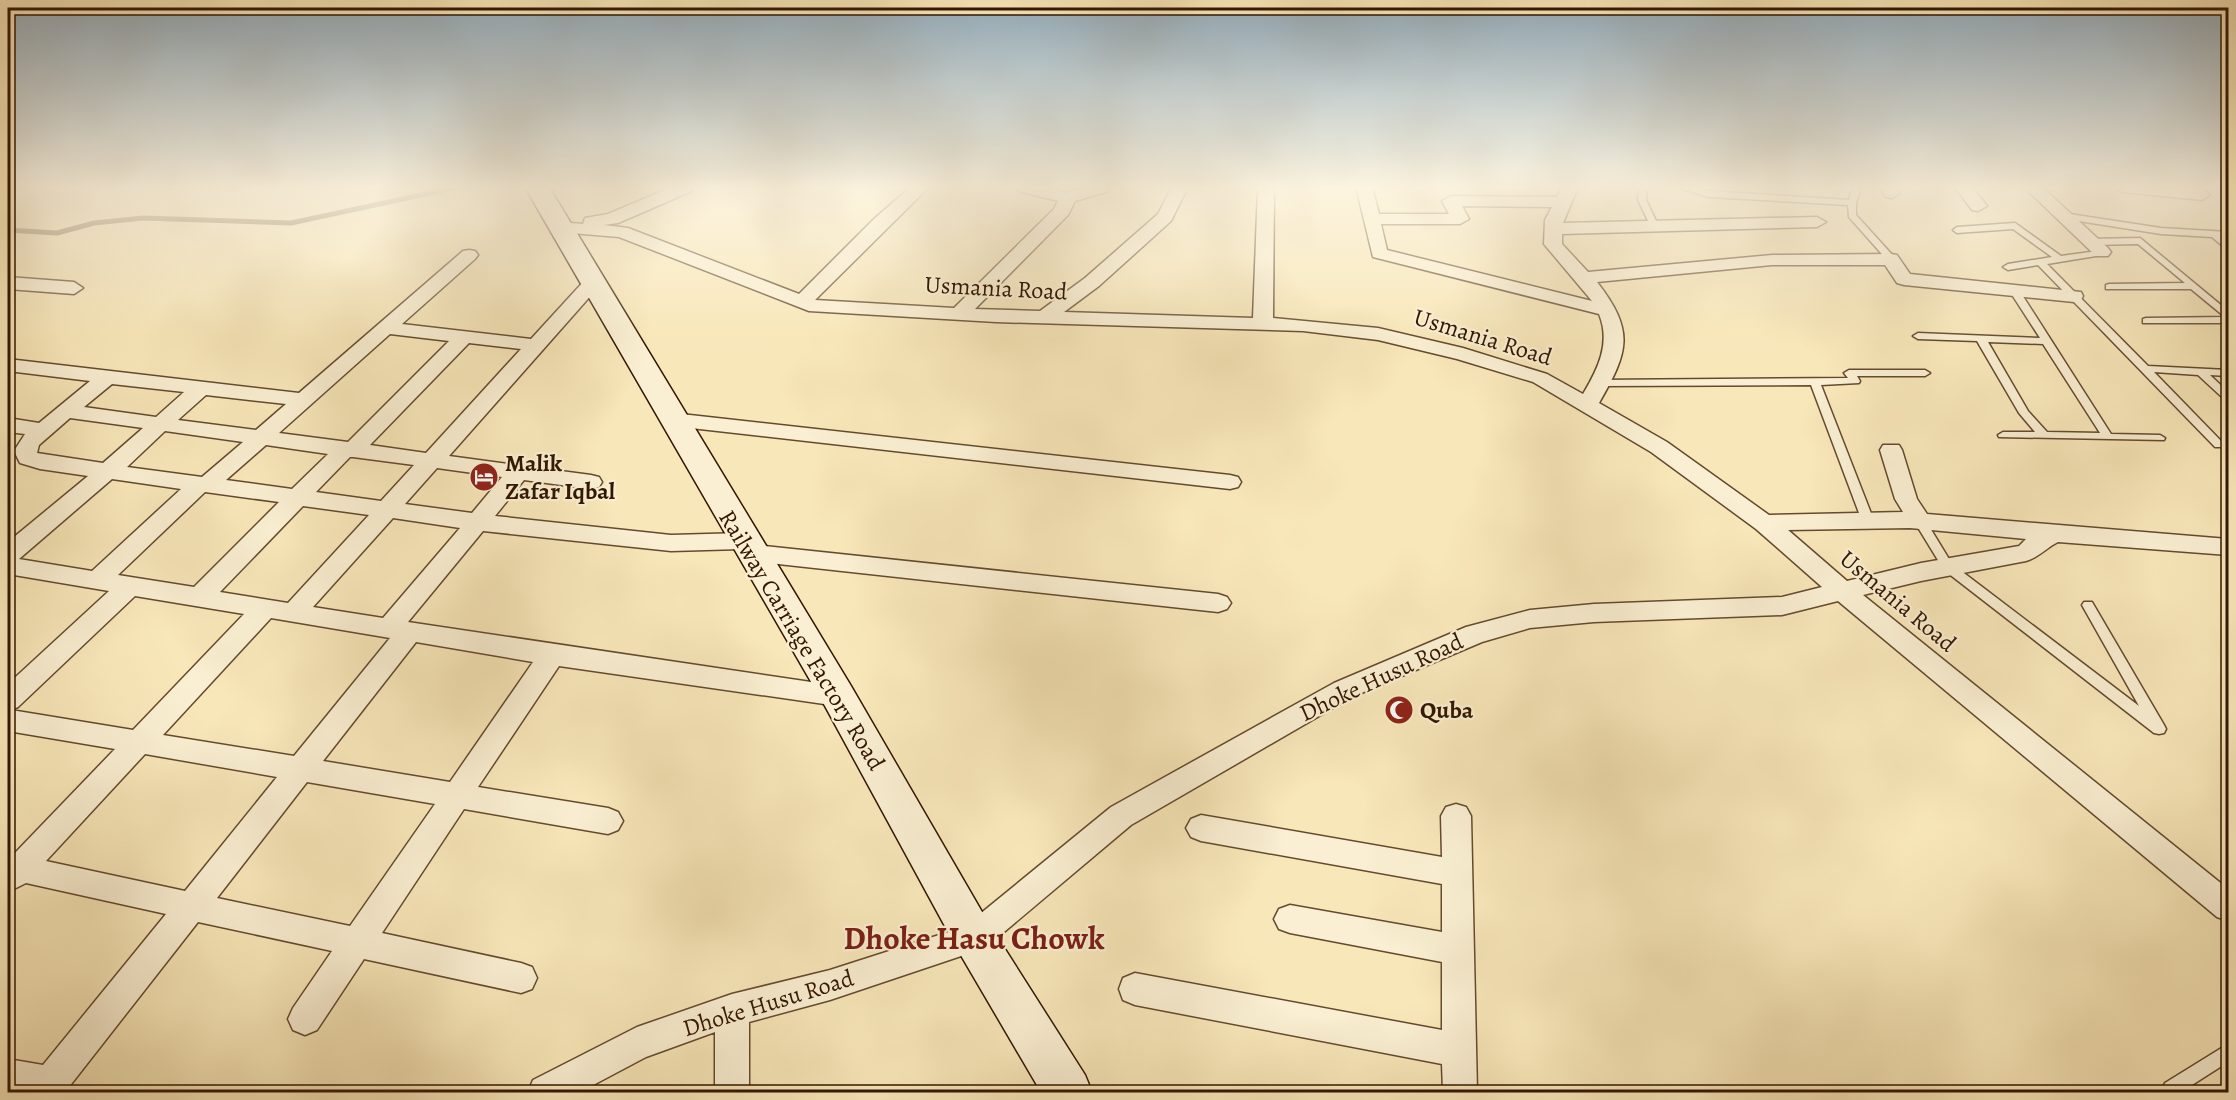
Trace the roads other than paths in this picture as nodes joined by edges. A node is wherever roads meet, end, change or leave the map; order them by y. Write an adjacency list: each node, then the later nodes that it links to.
1 (565, 238): 20 (main road, Railway Carriage Factory Road)
2 (638, 238): 26 (street, Usmania Road)
3 (865, 238): 26 (street)
4 (1034, 238): 28 (street)
5 (1141, 238): 29 (street)
6 (1265, 238): 32 (street)
7 (1376, 238): 27 (street)
8 (1553, 238): 18 (street)
9 (1873, 238): 14 (lane)
10 (2032, 238): 15 (lane)
11 (2087, 238): 12 (street)
12 (2096, 247): 15 (lane); 21 (lane)
13 (469, 255): 33 (street)
14 (1891, 259): 18 (street); 24 (street)
15 (2060, 259): 16 (lane)
16 (2040, 262): 17 (lane); 25 (lane)
17 (2008, 267)
18 (1583, 278): 27 (street)
19 (8, 284): 22 (street)
20 (592, 284): 38 (street); 52 (main road, Railway Carriage Factory Road)
21 (2193, 286): 23 (lane); 30 (lane)
22 (74, 288)
23 (2109, 288)
24 (2014, 290): 25 (street); 37 (lane)
25 (2073, 296): 40 (lane)
26 (801, 303): 28 (street, Usmania Road)
27 (1609, 311): 46 (street)
28 (958, 314): 29 (street, Usmania Road)
29 (1045, 317): 32 (street, Usmania Road)
30 (2229, 318): 31 (lane)
31 (2146, 321)
32 (1263, 324): 50 (street, Usmania Road)
33 (386, 328): 35 (street); 49 (street)
34 (1918, 336): 36 (lane)
35 (464, 337): 38 (street); 62 (street)
36 (1981, 339): 37 (lane); 57 (lane)
37 (2046, 341): 58 (lane)
38 (535, 345): 64 (street)
39 (8, 365): 44 (street)
40 (2145, 369): 42 (lane); 61 (lane)
41 (1925, 373): 45 (lane)
42 (2202, 373): 43 (lane); 48 (lane)
43 (2229, 373)
44 (107, 377): 47 (street); 51 (street)
45 (1815, 382): 46 (lane); 72 (lane)
46 (1600, 383): 50 (street)
47 (201, 388): 49 (street); 53 (street)
48 (2229, 397)
49 (302, 400): 59 (street)
50 (1587, 405): 75 (street, Usmania Road)
51 (64, 411): 53 (street); 55 (street)
52 (672, 420): 68 (street); 77 (main road, Railway Carriage Factory Road)
53 (161, 424): 59 (street); 65 (street)
54 (8, 426): 55 (street)
55 (42, 430): 65 (street)
56 (2003, 435): 57 (lane)
57 (2044, 436): 58 (lane)
58 (2108, 437): 60 (lane)
59 (261, 438): 62 (street); 69 (street)
60 (2160, 438)
61 (2218, 445)
62 (349, 449): 64 (street); 70 (street)
63 (1891, 450): 73 (street)
64 (430, 460): 66 (street); 71 (street)
65 (108, 471): 69 (street); 79 (street)
66 (519, 472): 67 (street); 74 (street)
67 (591, 482)
68 (1230, 482)
69 (204, 485): 70 (street); 82 (street)
70 (295, 497): 71 (street); 85 (street)
71 (385, 510): 74 (street); 89 (street)
72 (1868, 521): 73 (street); 75 (street)
73 (1920, 521): 76 (street); 81 (lane)
74 (477, 522): 77 (street); 90 (street)
75 (1764, 523): 84 (street, Usmania Road)
76 (2055, 534): 78 (street); 81 (street, Dhoke Husu Road)
77 (747, 547): 86 (street); 92 (main road, Railway Carriage Factory Road)
78 (2229, 548)
79 (8, 555)
80 (8, 566): 82 (street)
81 (1948, 567): 84 (street, Dhoke Husu Road); 87 (lane)
82 (98, 580): 83 (street)
83 (130, 586): 85 (street); 93 (street)
84 (1842, 591): 104 (street, Usmania Road); 106 (street, Dhoke Husu Road)
85 (200, 597): 88 (street)
86 (1218, 603)
87 (2088, 605)
88 (265, 608): 89 (street); 95 (street)
89 (294, 612): 90 (street)
90 (399, 630): 91 (street); 96 (street)
91 (552, 654): 92 (street); 97 (street)
92 (838, 696): 106 (main road, Railway Carriage Factory Road)
93 (8, 700)
94 (8, 720): 95 (street)
95 (139, 742): 96 (street); 101 (street)
96 (300, 769): 97 (street); 103 (street)
97 (456, 795): 99 (street); 107 (street)
98 (1456, 816): 102 (street)
99 (608, 821)
100 (1201, 828): 102 (street)
101 (12, 872): 103 (street)
102 (1457, 873): 108 (street)
103 (191, 906): 107 (street); 115 (street)
104 (2229, 907)
105 (1290, 919): 108 (street)
106 (974, 938): 111 (street, Dhoke Husu Road); 119 (main road, Railway Carriage Factory Road)
107 (357, 942): 109 (street); 112 (street)
108 (1458, 950): 113 (street)
109 (521, 978)
110 (1134, 989): 113 (street)
111 (732, 1010): 117 (street, Dhoke Husu Road); 118 (street)
112 (305, 1019)
113 (1459, 1050): 120 (street)
114 (2229, 1052): 116 (lane)
115 (8, 1076)
116 (2171, 1089)
117 (545, 1092)
118 (732, 1092)
119 (1068, 1092)
120 (1460, 1092)

